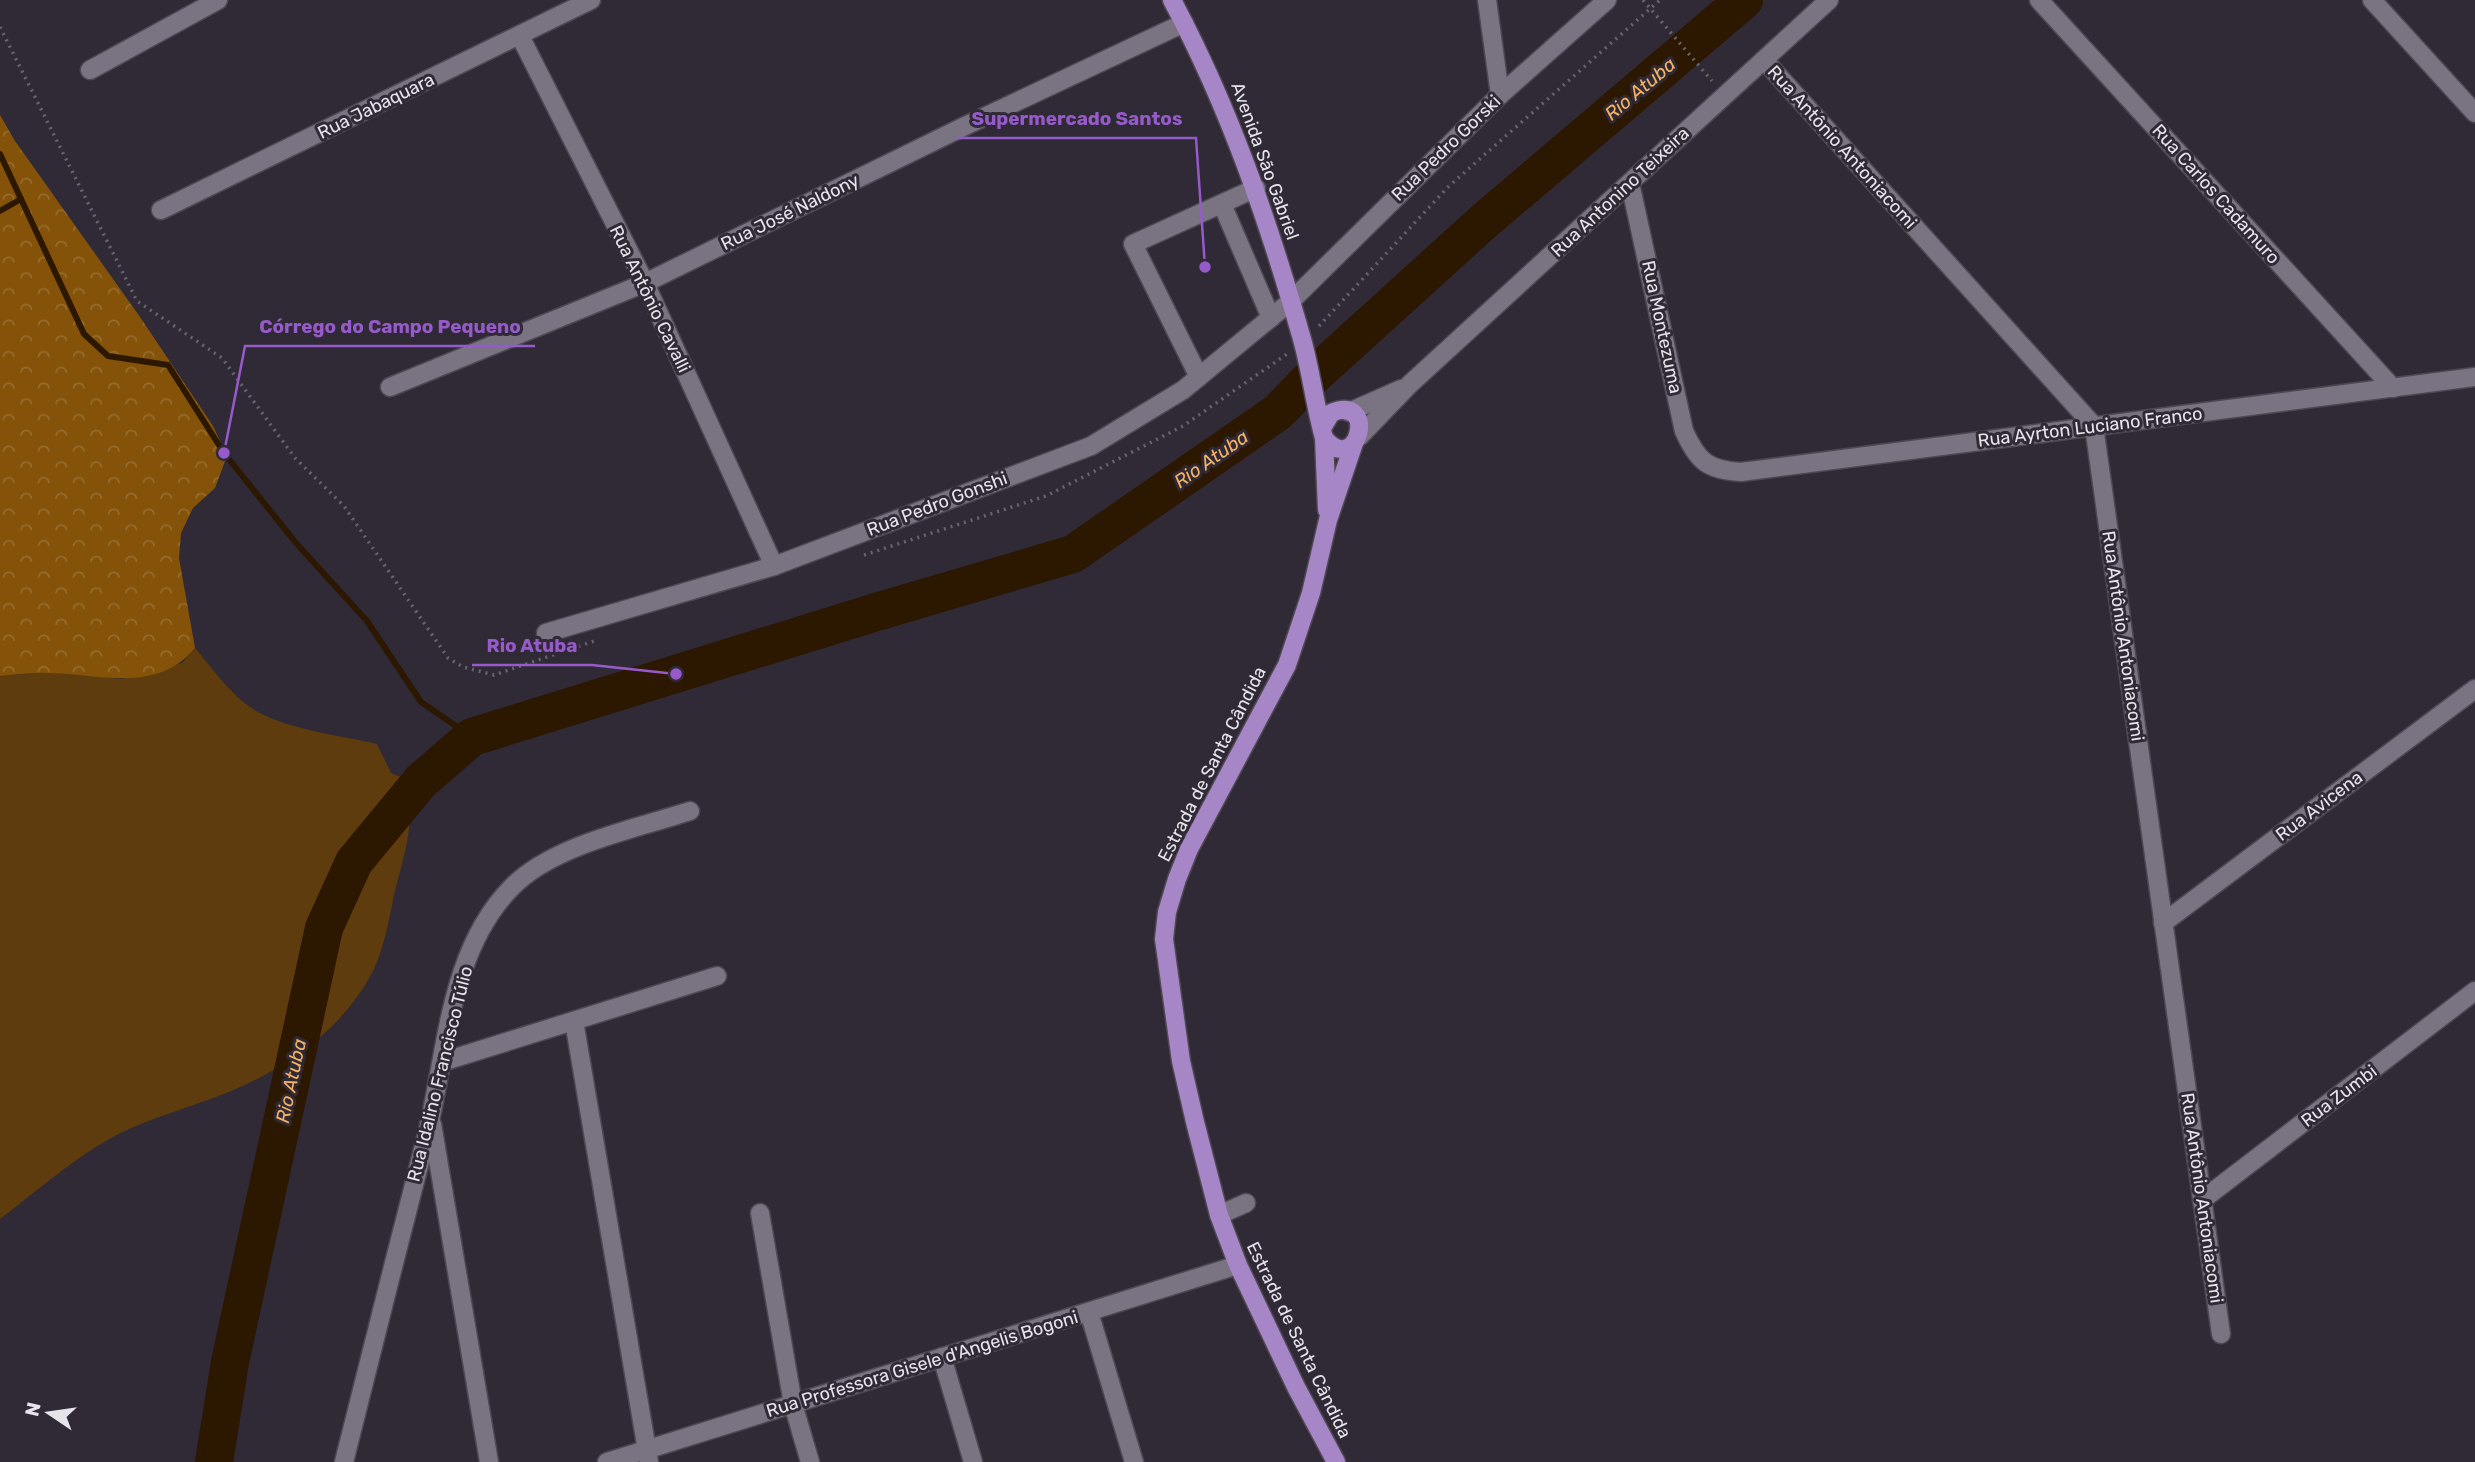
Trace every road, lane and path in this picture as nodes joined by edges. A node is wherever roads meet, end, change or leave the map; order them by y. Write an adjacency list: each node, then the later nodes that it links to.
1 (218, 0): 16 (street)
2 (591, 0): 14 (street, Rua Jabaquara)
3 (1172, 0): 12 (main road, Avenida São Gabriel)
4 (1487, 0): 18 (street)
5 (1607, 0): 18 (street, Rua Pedro Gorski)
6 (1643, 0): 11 (path)
7 (1660, 0): 11 (path)
8 (1829, 0): 15 (street, Rua Antonino Teixeira)
9 (2039, 0): 33 (street, Rua Carlos Cadamuro)
10 (2372, 0): 19 (street)
11 (1650, 9): 17 (path); 27 (path)
12 (1184, 23): 21 (main road, Avenida São Gabriel); 24 (street, Rua José Naldony)
13 (0, 27): 43 (path)
14 (520, 36): 23 (street, Rua Jabaquara); 24 (street, Rua Antônio Cavalli)
15 (1764, 60): 20 (street, Rua Antonino Teixeira); 35 (street, Rua Antônio Antoniacomi)
16 (90, 70)
17 (1705, 72)
18 (1500, 95): 25 (street, Rua Pedro Gorski)
19 (2475, 113)
20 (1630, 183): 30 (street, Rua Antonino Teixeira); 38 (street, Rua Montezuma)
21 (1256, 188): 22 (street); 25 (main road, Avenida São Gabriel)
22 (1222, 204): 26 (street); 28 (street)
23 (160, 210)
24 (645, 283): 32 (street, Rua José Naldony); 41 (street, Rua Antônio Cavalli)
25 (1291, 301): 26 (street, Rua Pedro Gonshi); 27 (main road, Avenida São Gabriel)
26 (1271, 318): 28 (street, Rua Pedro Gonshi)
27 (1303, 343): 31 (main road, Avenida São Gabriel); 40 (path)
28 (1199, 377): 41 (street, Rua Pedro Gonshi)
29 (2475, 377): 33 (street, Rua Ayrton Luciano Franco)
30 (1410, 384): 34 (street, Rua Antonino Teixeira); 37 (street, Rua Antonino Teixeira)
31 (1313, 386): 34 (main road); 36 (main road, Estrada de Santa Cândida)
32 (390, 387)
33 (2393, 388): 35 (street, Rua Ayrton Luciano Franco)
34 (1346, 411): 36 (main road); 37 (main road)
35 (2094, 426): 38 (street, Rua Ayrton Luciano Franco); 46 (street, Rua Antônio Antoniacomi)
36 (1323, 433): 37 (main road); 39 (main road, Estrada de Santa Cândida)
37 (1356, 440): 39 (main road, Estrada de Santa Cândida)
38 (1706, 464)
39 (1328, 520): 55 (main road, Estrada de Santa Cândida)
40 (861, 556)
41 (774, 566): 42 (street, Rua Pedro Gonshi)
42 (546, 633)
43 (597, 640)
44 (2475, 689): 46 (street, Rua Avicena)
45 (690, 811): 50 (street, Rua Idalino Francisco Túlio)
46 (2163, 923): 52 (street, Rua Antônio Antoniacomi)
47 (717, 976): 49 (street)
48 (2475, 991): 52 (street, Rua Zumbi)
49 (574, 1021): 50 (street); 61 (street)
50 (442, 1062): 51 (street, Rua Idalino Francisco Túlio)
51 (431, 1116): 62 (street, Rua Idalino Francisco Túlio); 63 (street)
52 (2202, 1200): 58 (street, Rua Antônio Antoniacomi)
53 (1246, 1203): 55 (street)
54 (760, 1213): 60 (street)
55 (1219, 1215): 56 (main road, Estrada de Santa Cândida)
56 (1238, 1265): 57 (street, Rua Professora Gisele d'Angelis Bogoni); 68 (main road, Estrada de Santa Cândida)
57 (1089, 1312): 59 (street, Rua Professora Gisele d'Angelis Bogoni); 67 (street)
58 (2221, 1335)
59 (942, 1357): 60 (street, Rua Professora Gisele d'Angelis Bogoni); 66 (street)
60 (793, 1404): 61 (street, Rua Professora Gisele d'Angelis Bogoni); 65 (street)
61 (648, 1456): 64 (street, Rua Professora Gisele d'Angelis Bogoni)
62 (344, 1462)
63 (489, 1462)
64 (607, 1462)
65 (810, 1462)
66 (973, 1462)
67 (1134, 1462)
68 (1336, 1462)

